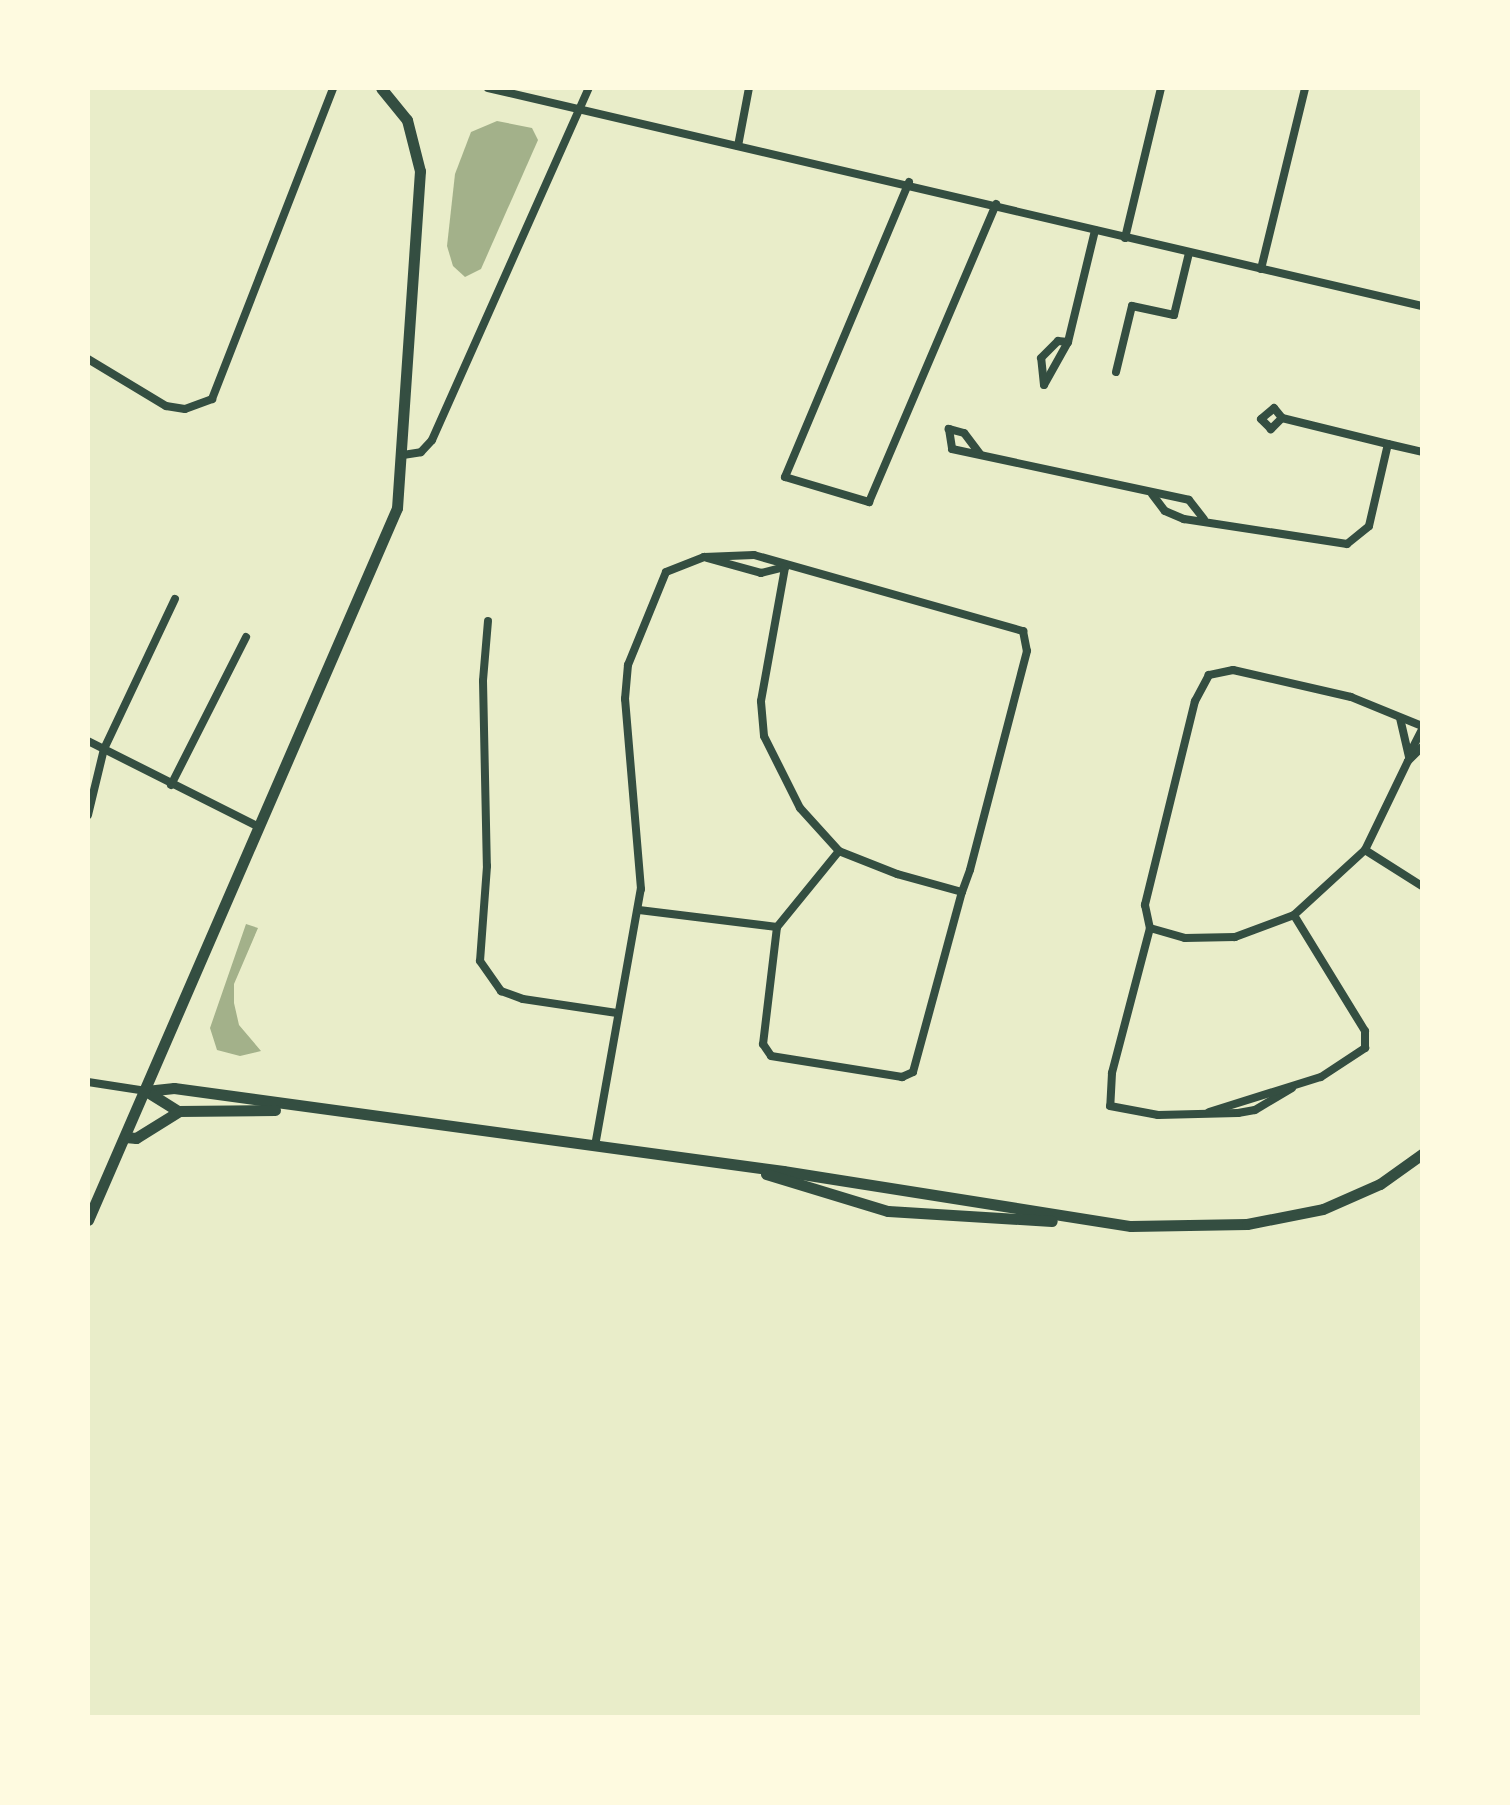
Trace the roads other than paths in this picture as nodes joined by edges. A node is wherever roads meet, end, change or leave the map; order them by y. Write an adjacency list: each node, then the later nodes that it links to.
1 (333, 88): 18 (street)
2 (381, 88): 24 (main road)
3 (488, 88): 8 (street)
4 (589, 88): 8 (street)
5 (749, 88): 9 (street)
6 (1161, 88): 13 (street)
7 (1306, 88): 15 (street)
8 (581, 109): 9 (street); 24 (street)
9 (738, 146): 10 (street)
10 (909, 182): 11 (street); 11 (street)
11 (996, 204): 12 (street)
12 (1095, 230): 13 (street); 17 (street)
13 (1125, 238): 14 (street)
14 (1189, 253): 15 (street); 19 (street)
15 (1261, 269): 16 (street)
16 (1422, 306)
17 (1068, 342): 17 (street)
18 (88, 359)
19 (1116, 372)
20 (1282, 418): 21 (street)
21 (1388, 444): 22 (street); 26 (street)
22 (1422, 452)
23 (980, 454): 25 (street)
24 (403, 455): 40 (main road)
25 (1152, 494): 26 (street); 26 (street)
26 (1204, 518)
27 (704, 557): 28 (street); 28 (street); 45 (street)
28 (785, 567): 42 (street); 44 (street)
29 (175, 599): 36 (street)
30 (488, 621): 49 (street)
31 (246, 638): 38 (street)
32 (1400, 718): 33 (street); 35 (street); 37 (street); 48 (street)
33 (1422, 727): 35 (street)
34 (88, 741): 36 (street)
35 (1420, 743): 37 (street)
36 (104, 749): 38 (street); 39 (street)
37 (1408, 760): 41 (street)
38 (171, 785): 40 (street)
39 (88, 815)
40 (259, 826): 52 (main road)
41 (1365, 850): 43 (street); 46 (street)
42 (839, 851): 44 (street); 47 (street)
43 (1422, 886)
44 (962, 892): 47 (street)
45 (639, 910): 47 (street); 49 (street)
46 (1294, 915): 48 (street); 51 (street)
47 (777, 927)
48 (1150, 928): 55 (street)
49 (617, 1013): 57 (street)
50 (88, 1082): 52 (street)
51 (1292, 1088): 55 (street); 55 (street)
52 (146, 1090): 53 (main road); 54 (main road); 56 (main road)
53 (178, 1112): 54 (main road); 56 (main road)
54 (329, 1113): 57 (main road)
55 (1200, 1115)
56 (126, 1136): 60 (main road)
57 (594, 1146): 59 (main road)
58 (1422, 1154): 61 (main road)
59 (748, 1168): 61 (main road); 61 (main road)
60 (88, 1220)
61 (1101, 1223)

